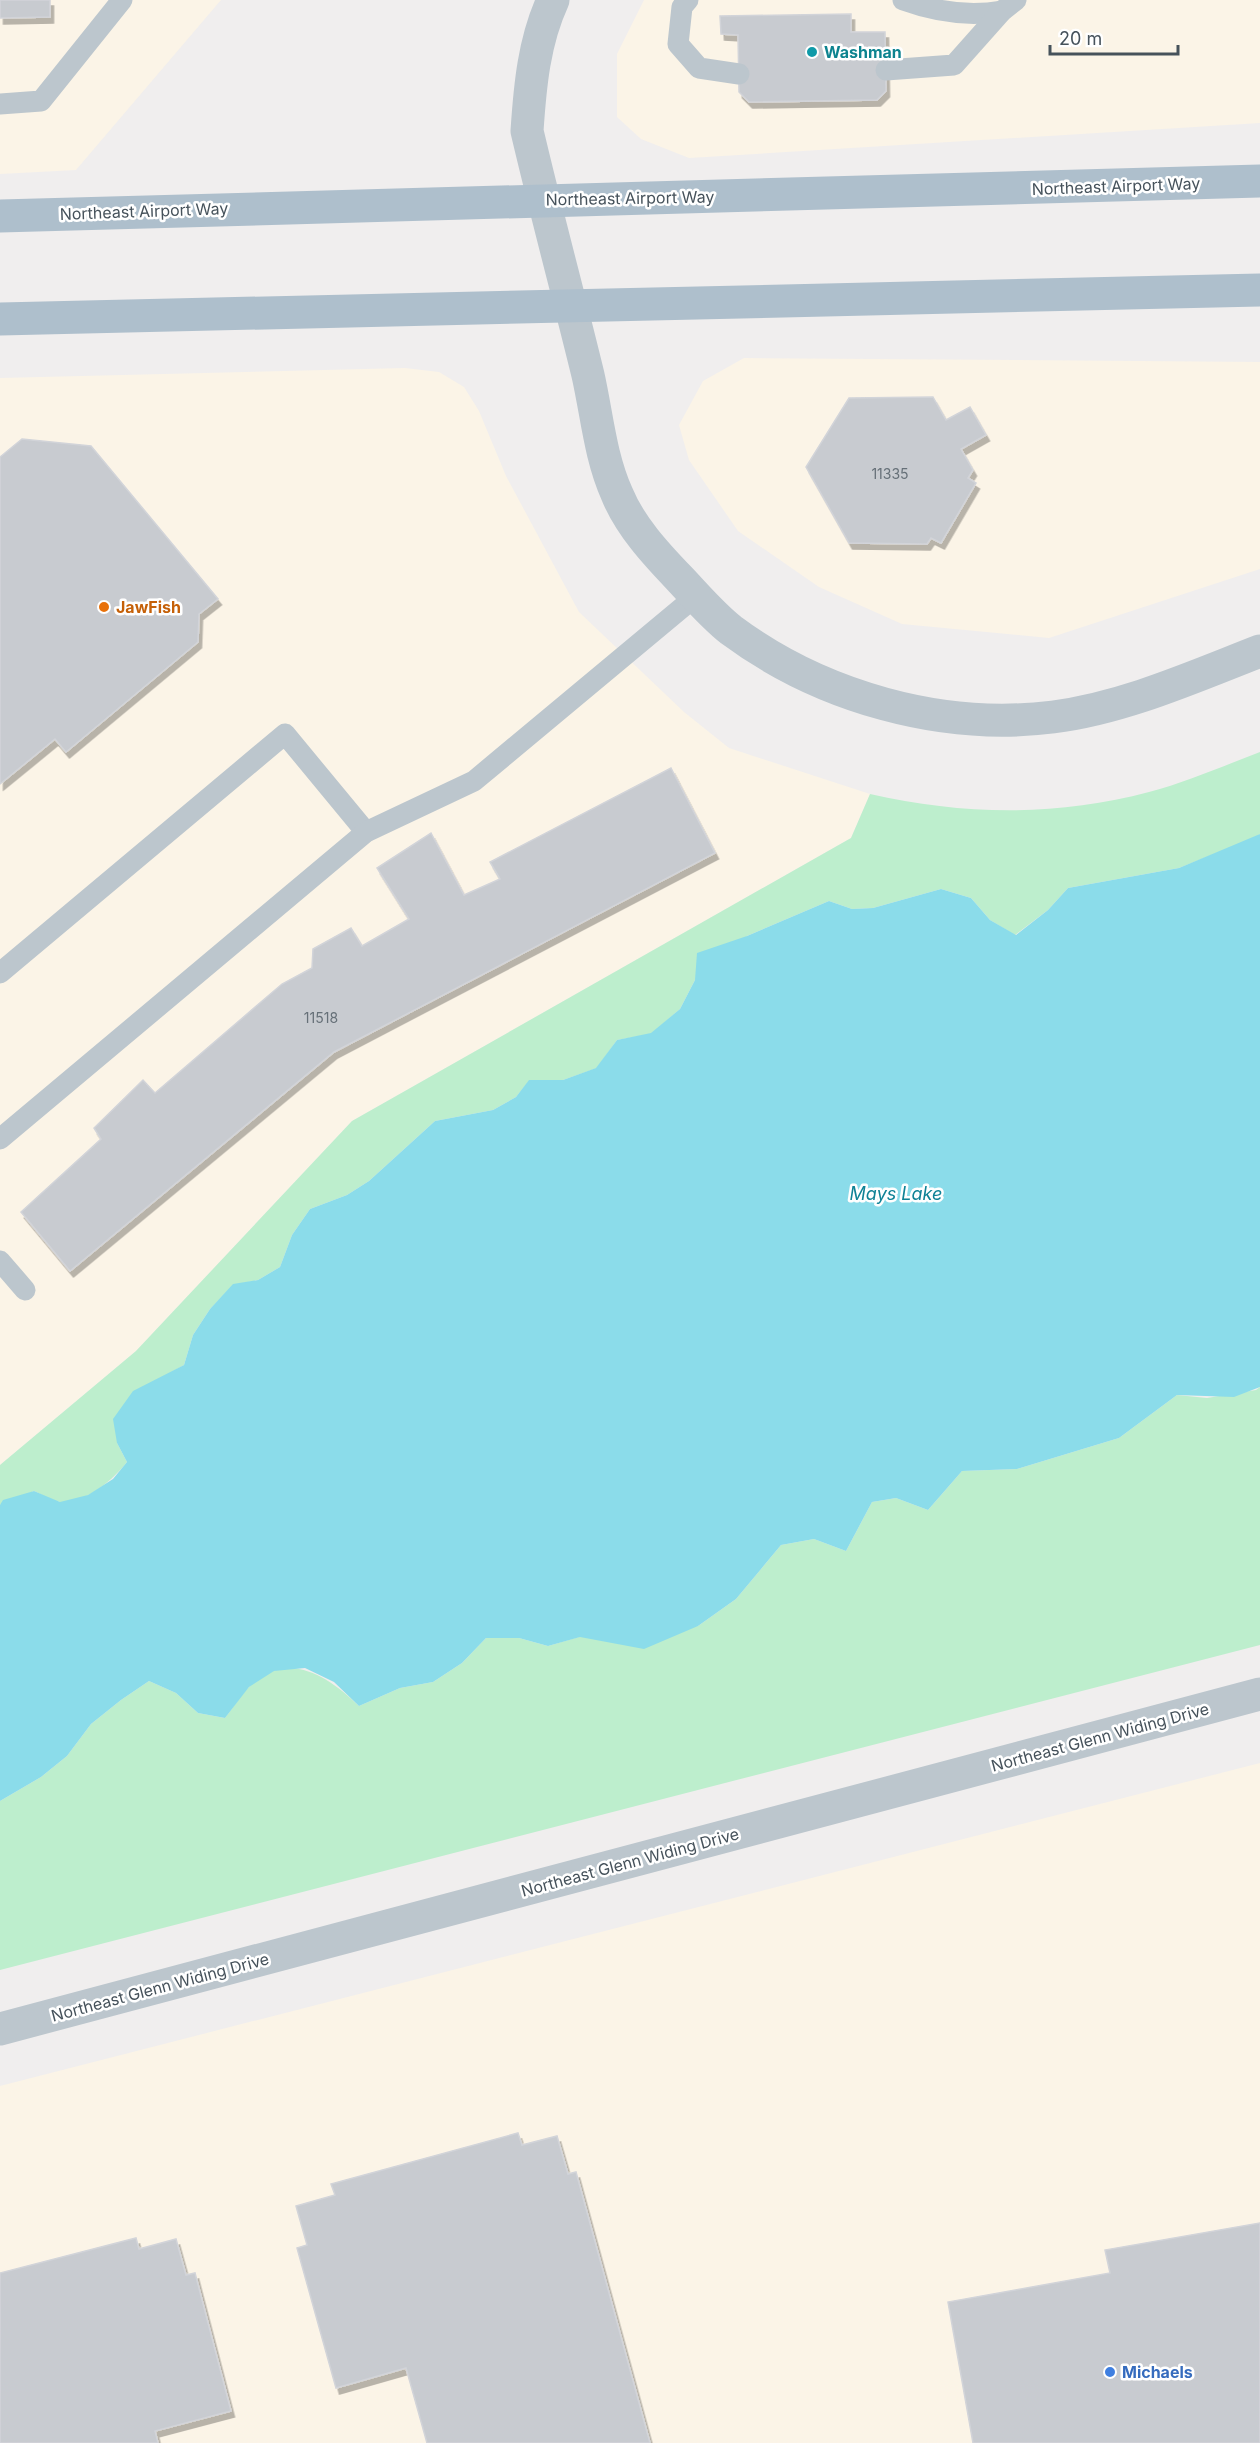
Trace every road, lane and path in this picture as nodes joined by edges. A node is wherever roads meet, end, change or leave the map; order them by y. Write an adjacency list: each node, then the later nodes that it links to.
1 (122, 0): 8 (lane)
2 (553, 0): 10 (street)
3 (688, 0): 7 (lane)
4 (903, 0): 5 (lane)
5 (1009, 6): 6 (lane)
6 (886, 69)
7 (739, 74)
8 (0, 104)
9 (1260, 181): 10 (main road, Northeast Airport Way)
10 (544, 200): 11 (main road, Northeast Airport Way); 13 (street)
11 (0, 216)
12 (1260, 290): 13 (main road)
13 (571, 307): 14 (main road); 15 (street)
14 (0, 318)
15 (696, 596): 16 (street); 17 (lane)
16 (1260, 651)
17 (366, 832): 18 (lane); 19 (lane)
18 (0, 973)
19 (0, 1139)
20 (0, 1261): 21 (lane)
21 (25, 1290)
22 (1260, 1694): 23 (street, Northeast Glenn Widing Drive)
23 (0, 2029)

